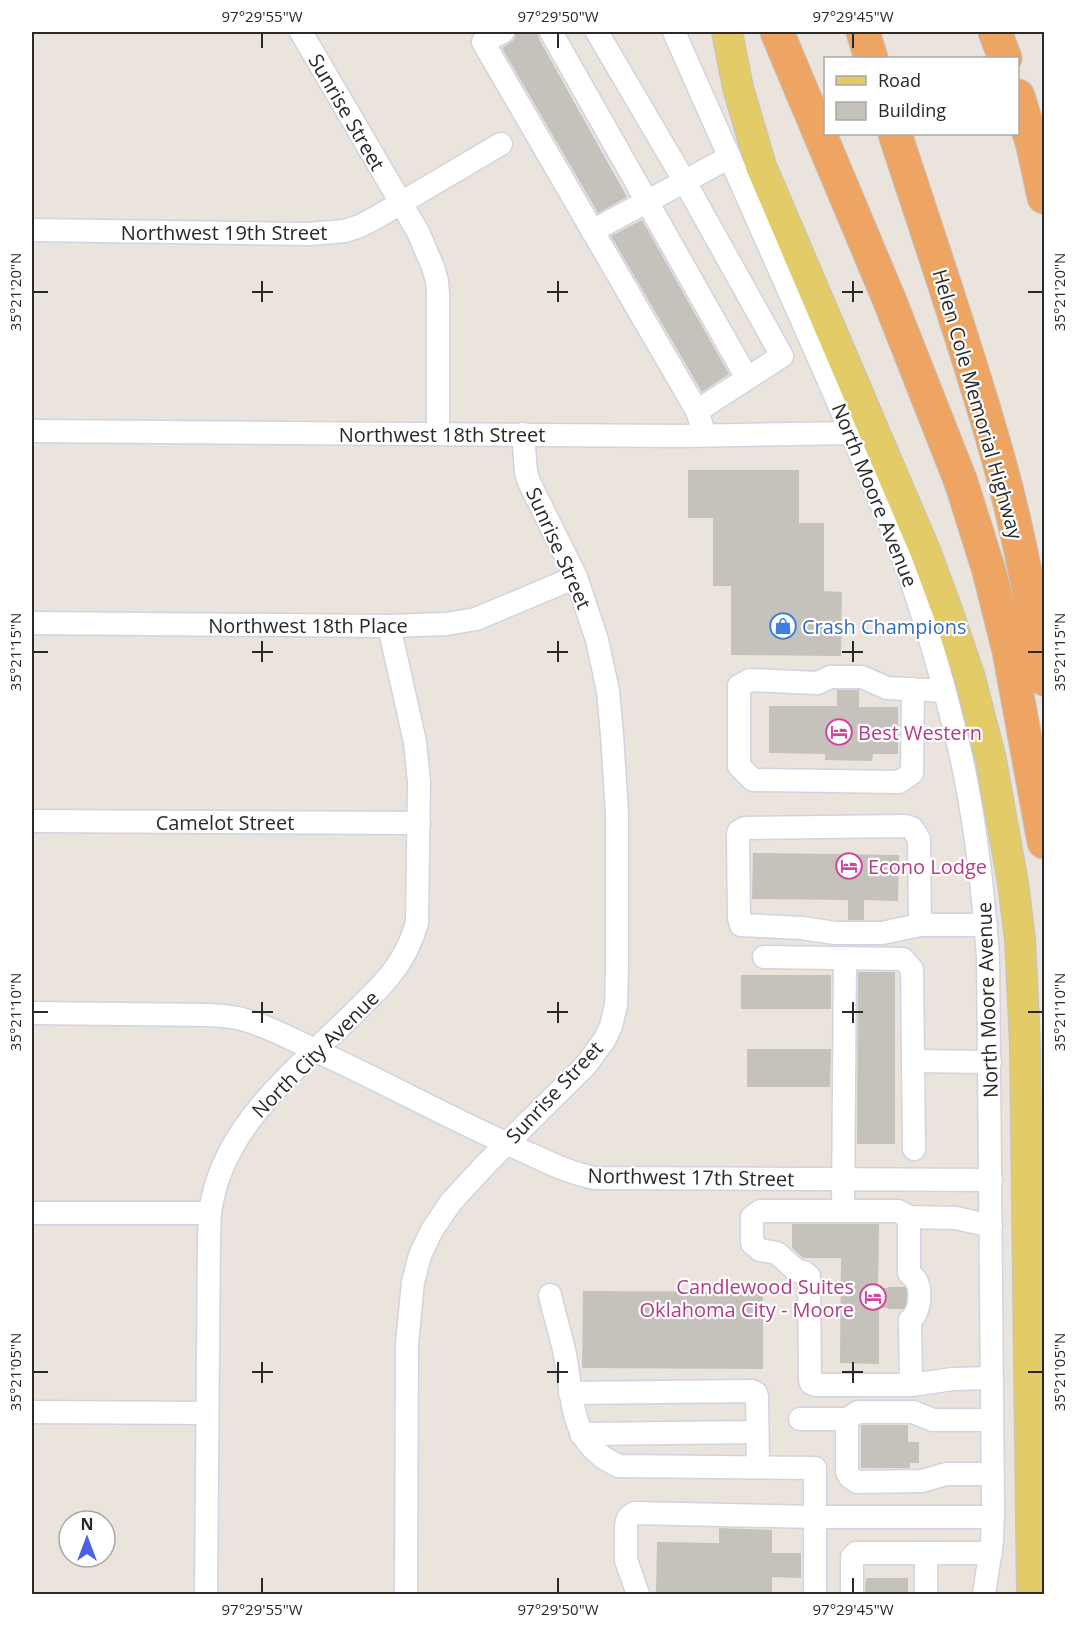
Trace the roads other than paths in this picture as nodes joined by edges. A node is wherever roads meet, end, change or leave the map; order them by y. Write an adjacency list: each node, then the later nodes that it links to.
1 (301, 32): 19 (street, Sunrise Street)
2 (503, 32): 21 (street)
3 (551, 32): 18 (street)
4 (597, 32): 16 (street)
5 (674, 32): 15 (street, North Moore Avenue)
6 (727, 32): 79 (main road)
7 (778, 32): 37 (highway)
8 (863, 32): 10 (highway)
9 (995, 32): 11 (highway)
10 (871, 57)
11 (1005, 57)
12 (1019, 102): 17 (highway)
13 (895, 135): 32 (highway, Helen Cole Memorial Highway)
14 (501, 144): 19 (street, Northwest 19th Street)
15 (730, 158): 16 (street); 26 (street, North Moore Avenue)
16 (685, 182): 18 (street); 22 (street)
17 (1044, 197)
18 (648, 202): 21 (street); 22 (street)
19 (401, 203): 20 (street, Northwest 19th Street); 25 (street, Sunrise Street)
20 (32, 230)
21 (592, 231): 23 (street)
22 (747, 378): 23 (street)
23 (697, 411): 28 (street)
24 (32, 431): 25 (street, Northwest 18th Street)
25 (438, 433): 27 (street, Northwest 18th Street)
26 (852, 433): 28 (street, Northwest 18th Street); 34 (street, North Moore Avenue)
27 (523, 434): 28 (street, Northwest 18th Street); 29 (street, Sunrise Street)
28 (705, 435)
29 (576, 577): 31 (street, Northwest 18th Place); 46 (street, Sunrise Street)
30 (32, 623): 31 (street, Northwest 18th Place)
31 (389, 626): 36 (street, North City Avenue)
32 (1044, 679)
33 (913, 689): 33 (street); 34 (street)
34 (944, 691): 39 (street, North Moore Avenue)
35 (32, 821): 36 (street, Camelot Street)
36 (419, 823): 43 (street, North City Avenue)
37 (1044, 842)
38 (920, 925): 38 (street); 39 (street)
39 (986, 925): 45 (street, North Moore Avenue)
40 (764, 957): 41 (street)
41 (845, 958): 44 (street); 48 (street)
42 (32, 1013): 43 (street, Northwest 17th Street)
43 (315, 1051): 46 (street, Northwest 17th Street); 52 (street, North City Avenue)
44 (913, 1061): 45 (street); 47 (street)
45 (990, 1062): 49 (street, North Moore Avenue)
46 (506, 1144): 48 (street, Northwest 17th Street); 73 (street, Sunrise Street)
47 (914, 1149)
48 (843, 1179): 49 (street, Northwest 17th Street); 50 (street)
49 (991, 1180): 54 (street, North Moore Avenue)
50 (843, 1211): 53 (street); 57 (street)
51 (32, 1213): 52 (street)
52 (210, 1213): 60 (street, North City Avenue)
53 (909, 1217): 54 (street); 57 (street)
54 (991, 1226): 56 (street, North Moore Avenue)
55 (550, 1295): 58 (street)
56 (992, 1378): 57 (street); 63 (street, North Moore Avenue)
57 (911, 1385)
58 (570, 1393): 64 (street); 65 (street)
59 (32, 1412): 60 (street)
60 (207, 1413): 72 (street, North City Avenue)
61 (800, 1419): 62 (street)
62 (846, 1419): 63 (street); 67 (street)
63 (992, 1420): 67 (street, North Moore Avenue)
64 (757, 1432): 65 (street); 66 (street)
65 (581, 1434): 66 (street)
66 (758, 1467): 68 (street)
67 (993, 1474): 69 (street, North Moore Avenue)
68 (815, 1517): 69 (street); 74 (street); 75 (street)
69 (993, 1517): 71 (street, North Moore Avenue)
70 (926, 1553): 71 (street); 76 (street); 77 (street)
71 (991, 1553): 78 (street, North Moore Avenue)
72 (206, 1594)
73 (406, 1594)
74 (638, 1594)
75 (815, 1594)
76 (852, 1594)
77 (926, 1594)
78 (984, 1594)
79 (1032, 1594)

